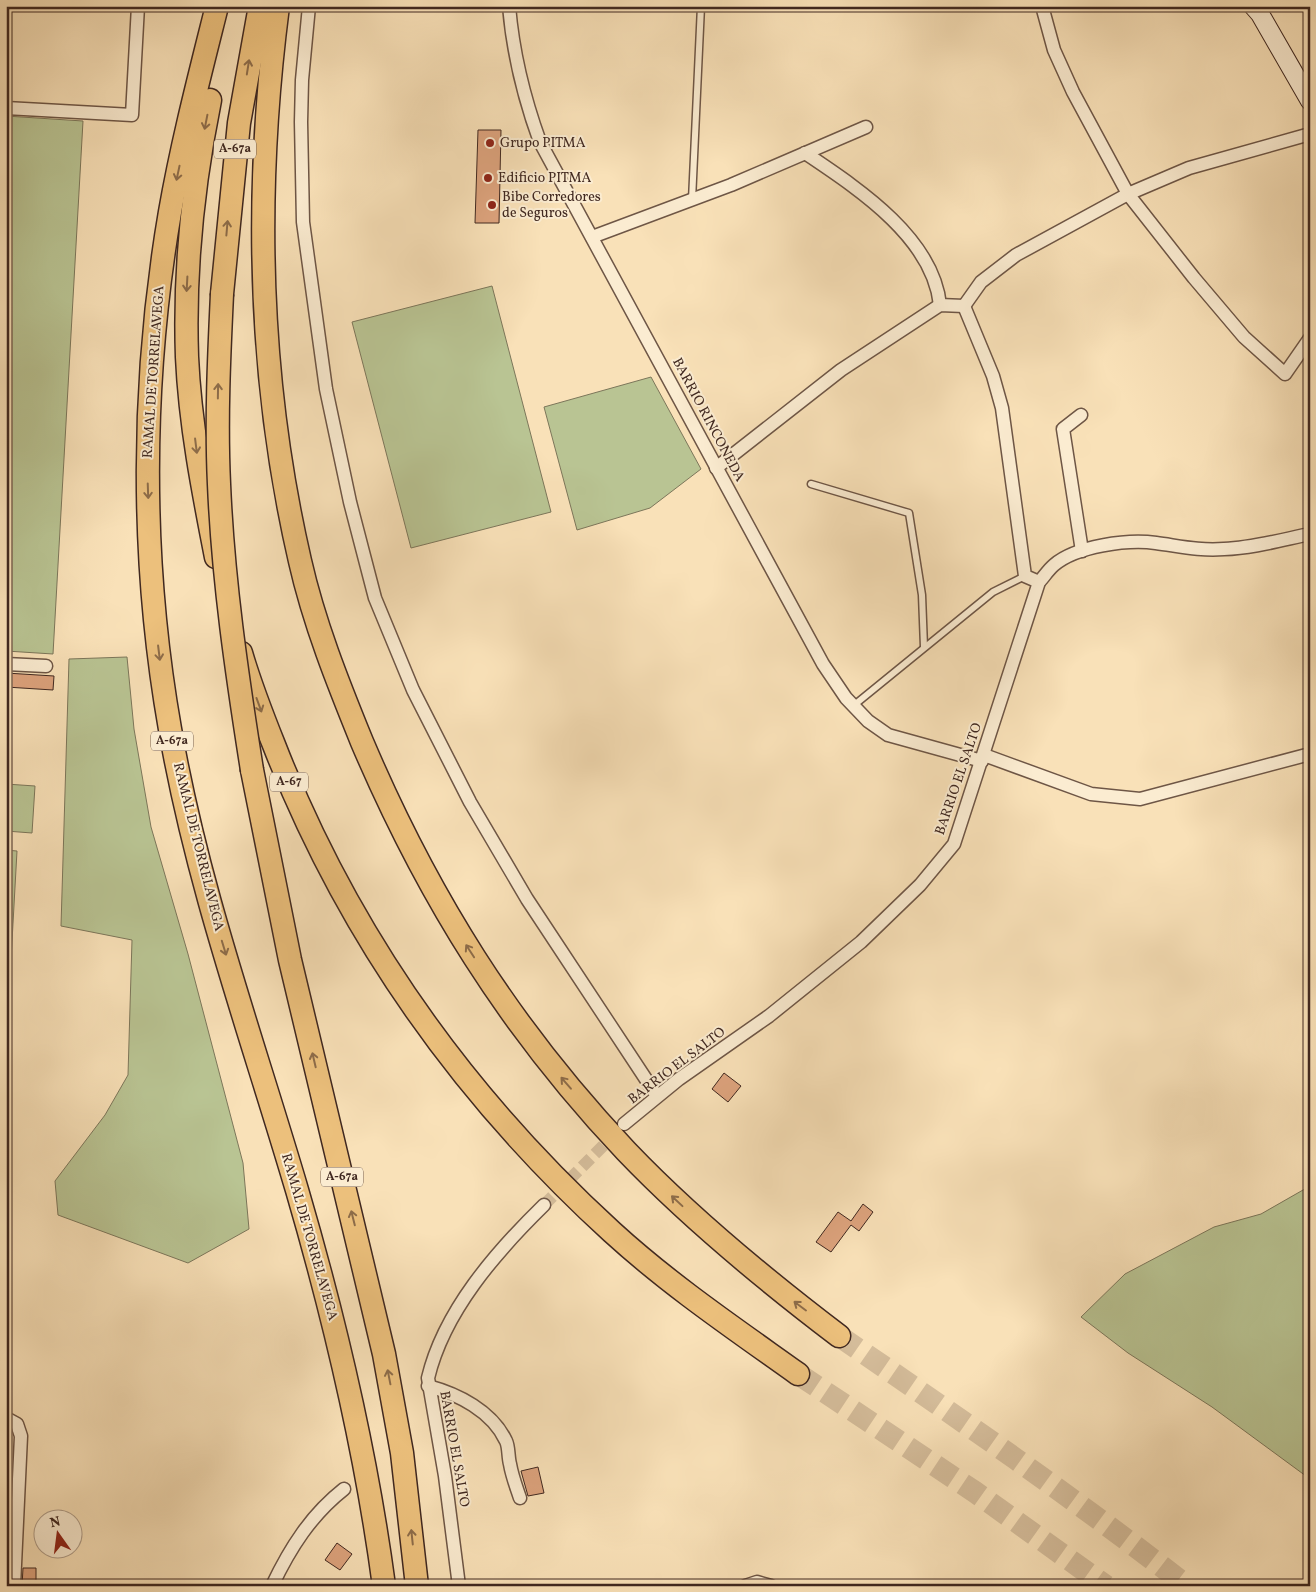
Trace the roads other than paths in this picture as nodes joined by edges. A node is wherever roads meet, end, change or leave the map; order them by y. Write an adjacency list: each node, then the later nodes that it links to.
1 (138, 6): 12 (street)
2 (218, 6): 46 (highway, RAMAL DE TORRELAVEGA / A-67a, one-way to 46)
3 (231, 6): 39 (highway, A-67, one-way to 39)
4 (260, 6): 47 (highway, A-67a, one-way to 4, bridge)
5 (278, 6): 38 (highway, one-way to 5)
6 (309, 6): 35 (street)
7 (509, 6): 18 (street, BARRIO RINCONEDA)
8 (701, 6): 17 (lane)
9 (1042, 6): 16 (street)
10 (1253, 6): 11 (street)
11 (1310, 101)
12 (6, 108)
13 (866, 127): 15 (street)
14 (1310, 134): 16 (street)
15 (805, 153): 17 (street); 19 (street)
16 (1128, 194): 20 (street); 21 (street)
17 (692, 200): 18 (street)
18 (592, 237): 23 (street, BARRIO RINCONEDA)
19 (940, 305): 20 (street); 23 (street)
20 (964, 306): 27 (street)
21 (1310, 338)
22 (1081, 415): 26 (street)
23 (716, 468): 32 (street, BARRIO RINCONEDA)
24 (811, 484): 29 (lane)
25 (1310, 534): 26 (street, BARRIO EL SALTO)
26 (1082, 551): 28 (street, BARRIO EL SALTO)
27 (1025, 576): 28 (street); 29 (lane)
28 (1039, 582): 34 (street, BARRIO EL SALTO)
29 (924, 648): 32 (lane)
30 (6, 664): 31 (street)
31 (46, 666)
32 (853, 706): 34 (street, BARRIO RINCONEDA)
33 (1310, 754): 34 (street, BARRIO RINCONEDA)
34 (983, 758): 35 (street, BARRIO EL SALTO)
35 (657, 1096): 36 (street, BARRIO EL SALTO)
36 (624, 1124)
37 (544, 1205): 40 (street, BARRIO EL SALTO)
38 (839, 1336)
39 (798, 1374)
40 (428, 1386): 43 (street); 48 (street, BARRIO EL SALTO)
41 (6, 1418): 44 (street)
42 (344, 1489): 45 (street)
43 (520, 1498)
44 (14, 1586)
45 (272, 1586)
46 (384, 1586)
47 (417, 1586)
48 (459, 1586)
49 (746, 1586): 50 (street)
50 (771, 1586)

